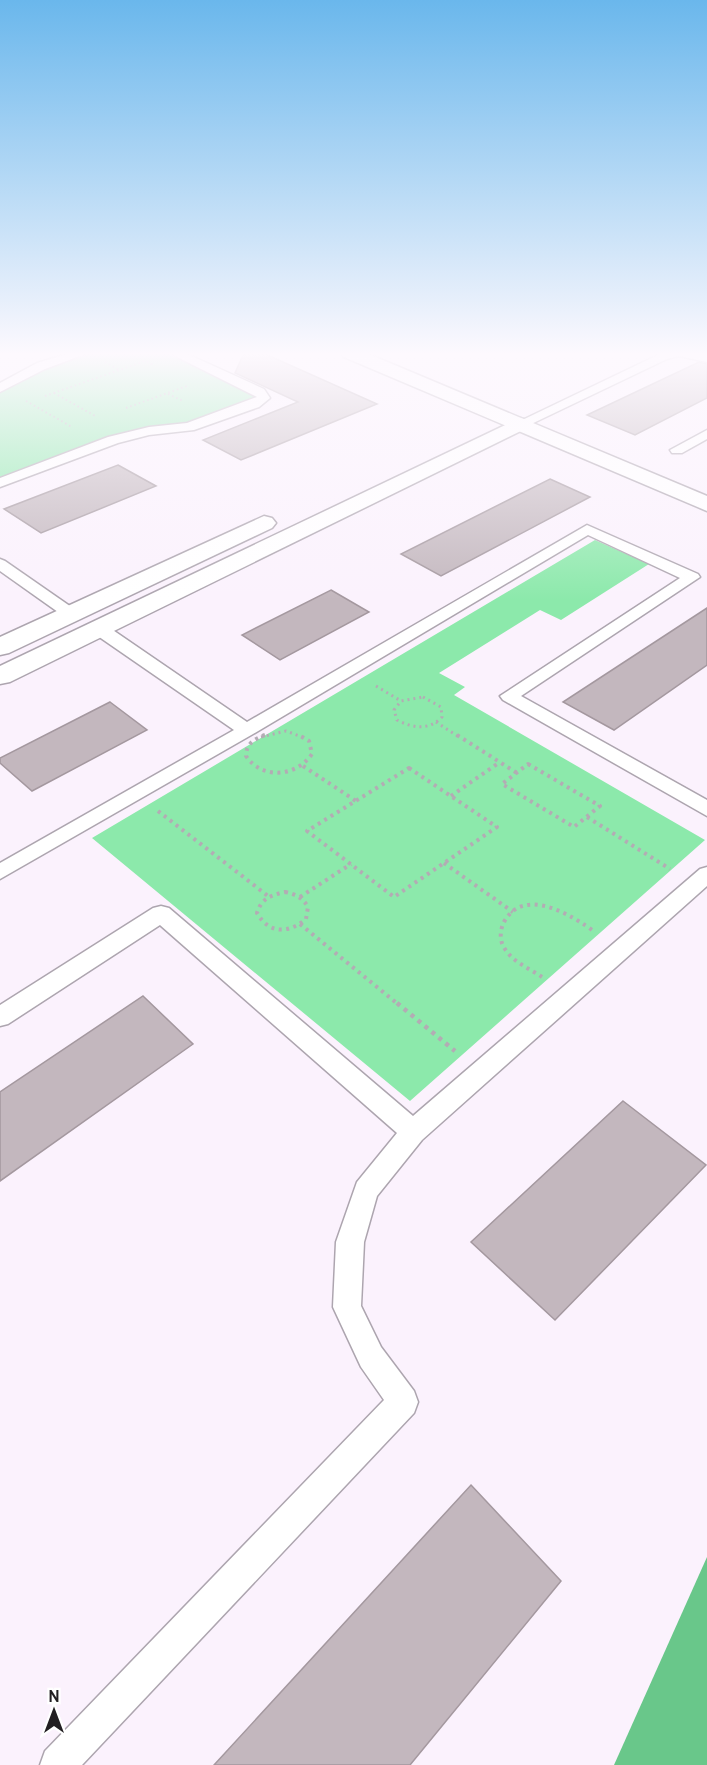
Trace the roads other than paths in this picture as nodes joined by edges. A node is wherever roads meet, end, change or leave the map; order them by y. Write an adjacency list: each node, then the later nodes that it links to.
1 (132, 435): 7 (lane)
2 (451, 435): 8 (street)
3 (496, 435): 13 (street)
4 (547, 435): 9 (street)
5 (707, 435): 6 (lane)
6 (677, 450)
7 (0, 483)
8 (315, 499)
9 (707, 504)
10 (284, 514): 12 (street)
11 (0, 564): 12 (lane)
12 (71, 614): 14 (street)
13 (98, 628): 15 (street); 16 (lane)
14 (0, 647)
15 (0, 676)
16 (247, 730): 17 (lane); 18 (lane)
17 (706, 808)
18 (0, 872)
19 (707, 874): 21 (lane)
20 (0, 1017): 21 (lane)
21 (412, 1132): 22 (lane)
22 (58, 1764)

